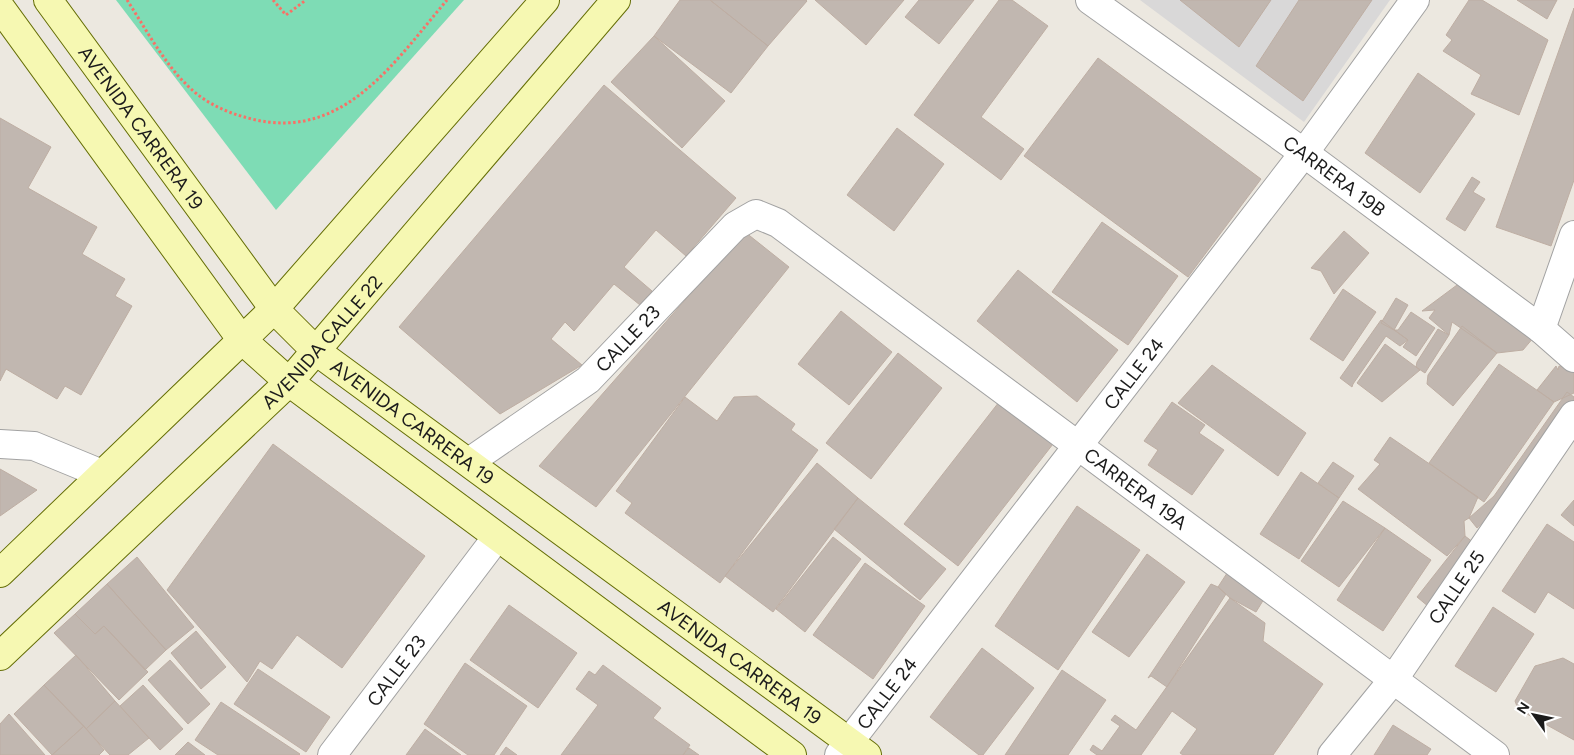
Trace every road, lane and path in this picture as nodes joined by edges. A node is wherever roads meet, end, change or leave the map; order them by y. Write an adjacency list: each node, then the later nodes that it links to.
1 (48, 0): 15 (main road, AVENIDA CARRERA 19)
2 (132, 0): 10 (path)
3 (273, 0): 4 (path)
4 (306, 0)
5 (447, 0): 10 (path)
6 (545, 0): 15 (main road)
7 (616, 0): 18 (main road, AVENIDA CALLE 22)
8 (1090, 0): 12 (street, CARRERA 19B)
9 (1415, 0): 12 (street, CALLE 24)
10 (128, 1)
11 (0, 7): 17 (main road)
12 (1304, 153): 16 (street, CARRERA 19B); 23 (street, CALLE 24)
13 (778, 223): 23 (street, CARRERA 19A); 24 (street, CALLE 23)
14 (1574, 235): 16 (street)
15 (274, 309): 17 (main road); 18 (main road, AVENIDA CARRERA 19)
16 (1541, 329): 19 (street, CARRERA 19B)
17 (241, 339): 20 (main road); 25 (main road)
18 (316, 351): 20 (main road, AVENIDA CALLE 22); 24 (main road, AVENIDA CARRERA 19)
19 (1574, 358)
20 (289, 382): 26 (main road); 28 (main road, AVENIDA CALLE 22)
21 (1574, 415): 29 (street, CALLE 25)
22 (0, 444): 25 (street)
23 (1078, 448): 29 (street, CARRERA 19A); 30 (street, CALLE 24)
24 (469, 462): 30 (main road, AVENIDA CARRERA 19)
25 (102, 474): 27 (main road)
26 (497, 537): 31 (street, CALLE 23); 32 (main road)
27 (0, 574)
28 (0, 656)
29 (1393, 680): 33 (street, CALLE 25); 34 (street, CARRERA 19A)
30 (851, 750)
31 (332, 755)
32 (792, 755)
33 (1332, 755)
34 (1495, 755)

